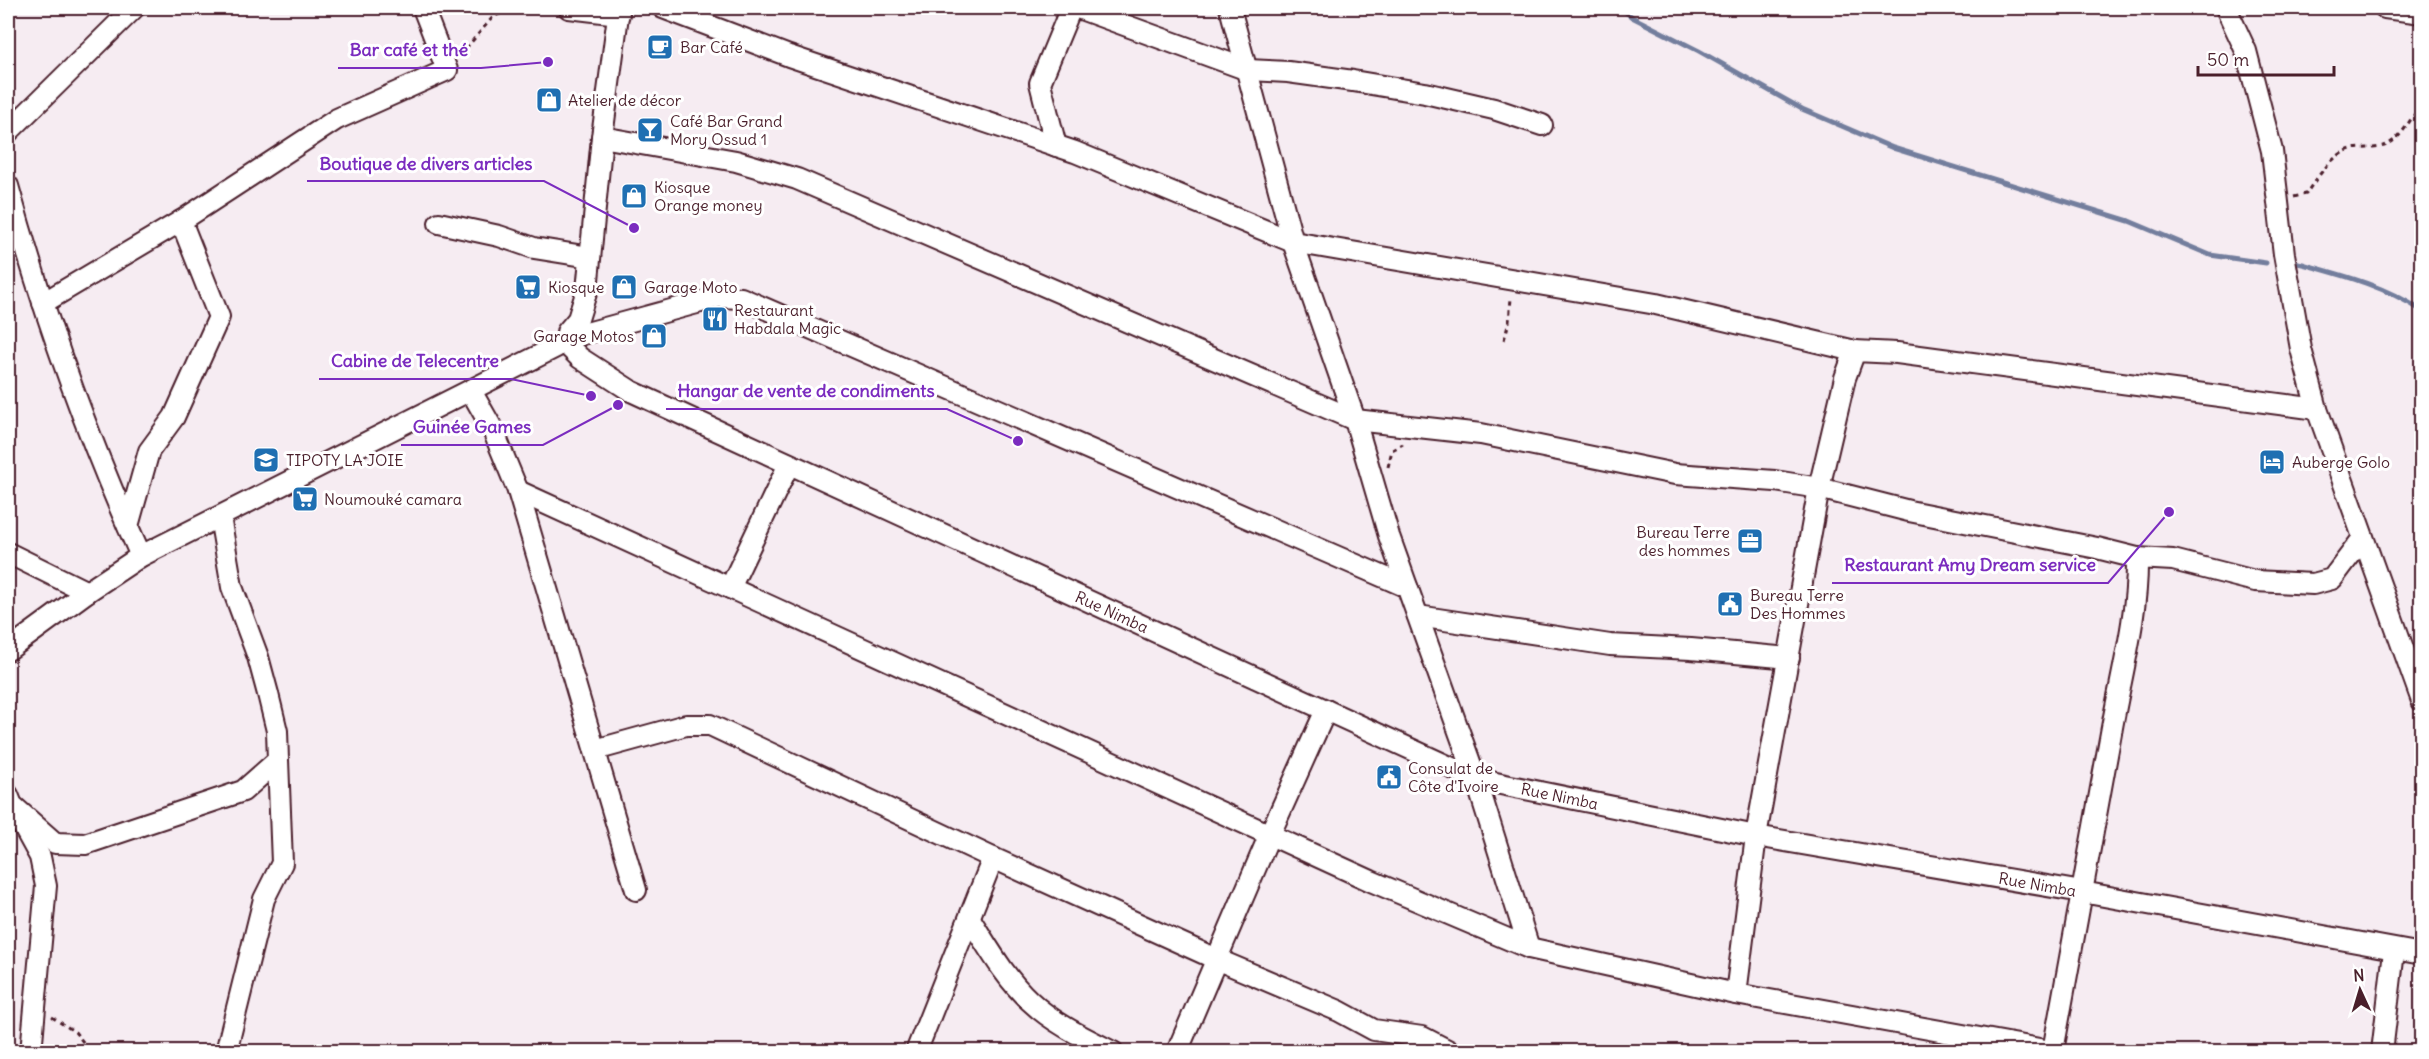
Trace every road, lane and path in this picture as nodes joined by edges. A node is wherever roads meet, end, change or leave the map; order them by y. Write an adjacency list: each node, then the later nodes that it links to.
1 (134, 8): 17 (street)
2 (423, 8): 13 (street)
3 (513, 8): 13 (path)
4 (569, 8): 11 (street)
5 (663, 8): 19 (street)
6 (1071, 8): 19 (street)
7 (1078, 8): 14 (street)
8 (1230, 8): 14 (street)
9 (2226, 8): 21 (street)
10 (2385, 8): 12 (street)
11 (619, 11): 18 (street)
12 (2421, 13)
13 (447, 70): 22 (street)
14 (1248, 70): 16 (street); 24 (street)
15 (2421, 106): 21 (path)
16 (1542, 125)
17 (8, 132)
18 (602, 137): 25 (street); 33 (street)
19 (1056, 146): 24 (street)
20 (8, 186): 27 (street)
21 (2278, 202): 32 (street)
22 (181, 221): 27 (street); 40 (street)
23 (439, 223): 25 (street)
24 (1293, 242): 26 (street); 33 (street)
25 (590, 257): 29 (street)
26 (1512, 279): 28 (path); 30 (street)
27 (43, 303): 40 (street)
28 (1504, 340)
29 (566, 341): 31 (street); 35 (street, Rue Nimba); 45 (street)
30 (1855, 351): 32 (street); 37 (street)
31 (471, 391): 38 (street); 39 (street)
32 (2318, 409): 41 (street)
33 (1354, 420): 34 (street); 45 (street)
34 (1419, 427): 36 (path); 37 (street)
35 (789, 464): 46 (street); 52 (street, Rue Nimba)
36 (1388, 470)
37 (1819, 488): 44 (street); 50 (street)
38 (518, 491): 46 (street); 53 (street)
39 (220, 517): 43 (street); 54 (street)
40 (128, 526): 43 (street)
41 (2362, 538): 44 (street); 51 (street)
42 (8, 552): 47 (street)
43 (141, 556): 47 (street)
44 (2137, 558): 61 (street)
45 (1407, 587): 48 (street)
46 (730, 588): 57 (street)
47 (87, 592): 49 (street)
48 (1418, 616): 50 (street); 55 (street)
49 (8, 650)
50 (1789, 658): 58 (street)
51 (2421, 701)
52 (1326, 710): 55 (street, Rue Nimba); 57 (street)
53 (595, 750): 59 (street); 60 (street)
54 (278, 760): 56 (street); 72 (street)
55 (1476, 779): 58 (street, Rue Nimba); 63 (street)
56 (10, 800): 68 (street)
57 (1269, 834): 63 (street); 66 (street)
58 (1756, 836): 61 (street, Rue Nimba); 67 (street)
59 (993, 858): 62 (street); 66 (street)
60 (636, 890)
61 (2082, 892): 64 (street, Rue Nimba); 69 (street)
62 (970, 919): 73 (street); 74 (street)
63 (1528, 948): 67 (street)
64 (2394, 951): 65 (street, Rue Nimba); 77 (street)
65 (2421, 954)
66 (1216, 959): 75 (street); 76 (street)
67 (1736, 994): 69 (street)
68 (35, 1015): 70 (street); 71 (path)
69 (2055, 1051)
70 (31, 1052)
71 (91, 1052)
72 (226, 1052)
73 (916, 1052)
74 (1113, 1052)
75 (1177, 1052)
76 (1451, 1052)
77 (2382, 1052)

